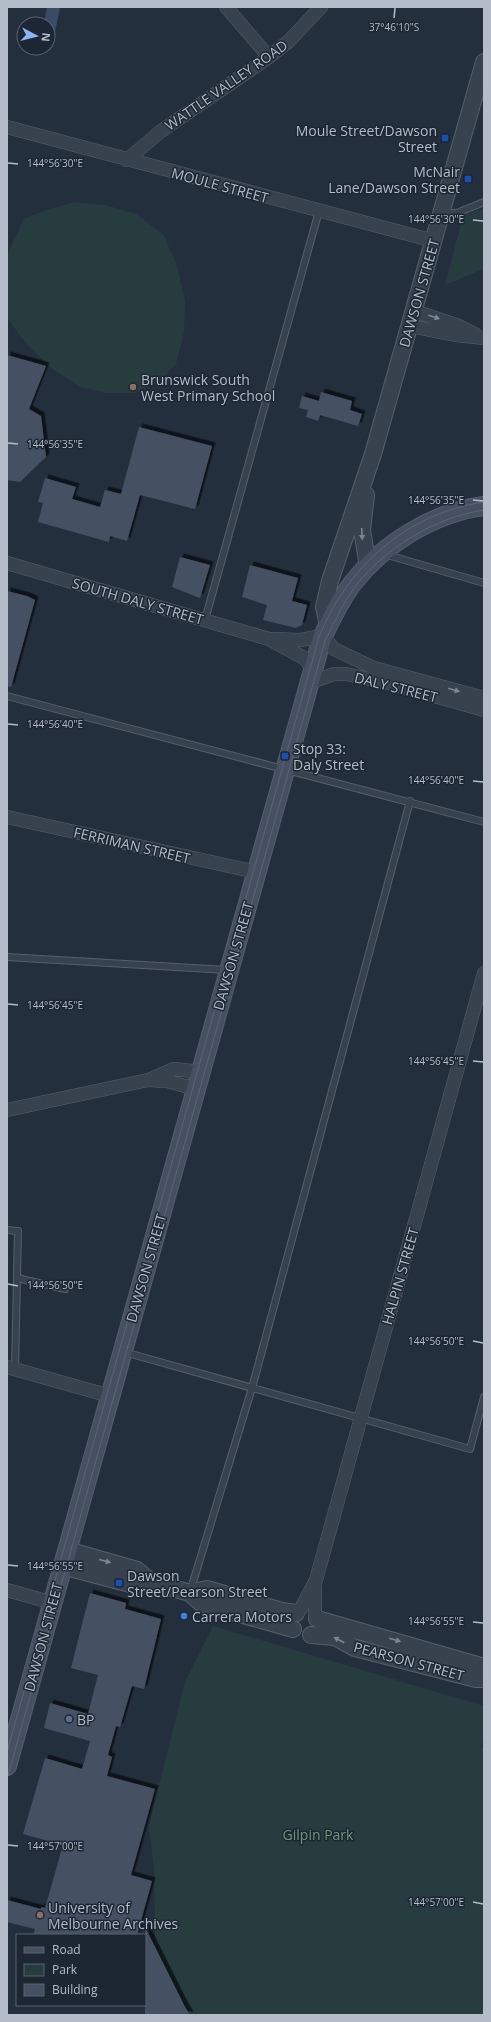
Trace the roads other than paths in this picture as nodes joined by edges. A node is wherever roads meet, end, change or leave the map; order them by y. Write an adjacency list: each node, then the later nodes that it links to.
1 (226, 7): 3 (street)
2 (321, 7): 3 (street, WATTLE VALLEY ROAD)
3 (269, 57): 6 (street, WATTLE VALLEY ROAD)
4 (484, 62): 9 (street, DAWSON STREET)
5 (7, 127): 6 (street, MOULE STREET)
6 (126, 160): 8 (street, MOULE STREET)
7 (484, 202): 9 (lane)
8 (319, 211): 10 (street, MOULE STREET); 19 (lane)
9 (441, 213): 10 (street, DAWSON STREET)
10 (434, 241): 11 (street, DAWSON STREET)
11 (412, 318): 12 (street); 13 (street, DAWSON STREET)
12 (483, 338)
13 (373, 454): 17 (street, DAWSON STREET, one-way to 17); 20 (street, DAWSON STREET)
14 (484, 506): 15 (main road)
15 (381, 554): 17 (main road); 18 (lane)
16 (7, 563): 19 (street, SOUTH DALY STREET)
17 (368, 566): 20 (main road)
18 (484, 583)
19 (205, 620): 21 (street, SOUTH DALY STREET)
20 (326, 630): 21 (street, SOUTH DALY STREET); 22 (main road, DAWSON STREET); 24 (street, DALY STREET, one-way to 24)
21 (269, 639): 22 (street, SOUTH DALY STREET)
22 (311, 676): 25 (street, DALY STREET); 26 (main road, DAWSON STREET)
23 (7, 696): 26 (lane)
24 (484, 698)
25 (484, 710)
26 (285, 769): 27 (lane); 30 (main road, DAWSON STREET)
27 (410, 801): 29 (lane); 43 (lane)
28 (7, 817): 30 (street, FERRIMAN STREET)
29 (484, 822)
30 (256, 872): 32 (main road, DAWSON STREET)
31 (7, 957): 32 (lane)
32 (229, 970): 34 (main road, DAWSON STREET)
33 (484, 973): 46 (street, HALPIN STREET)
34 (201, 1072): 35 (street); 36 (main road, DAWSON STREET)
35 (148, 1080): 36 (street); 37 (street)
36 (196, 1089): 41 (main road, DAWSON STREET)
37 (7, 1110)
38 (7, 1230): 39 (lane)
39 (17, 1278): 40 (lane); 42 (lane)
40 (65, 1289)
41 (123, 1351): 43 (lane); 44 (main road, DAWSON STREET)
42 (11, 1368): 44 (street)
43 (252, 1388): 46 (lane); 49 (lane)
44 (110, 1396): 47 (main road, DAWSON STREET)
45 (484, 1397): 46 (lane)
46 (360, 1418): 51 (street, HALPIN STREET)
47 (65, 1558): 49 (street, PEARSON STREET); 50 (main road, DAWSON STREET)
48 (7, 1590): 50 (street)
49 (190, 1593): 51 (street, PEARSON STREET); 52 (street, PEARSON STREET)
50 (53, 1603): 56 (main road, DAWSON STREET)
51 (307, 1614): 52 (street); 53 (street); 54 (street, PEARSON STREET, one-way to 54)
52 (293, 1630): 53 (street)
53 (311, 1634): 55 (street, PEARSON STREET, one-way to 53)
54 (484, 1667)
55 (484, 1679)
56 (7, 1766)

